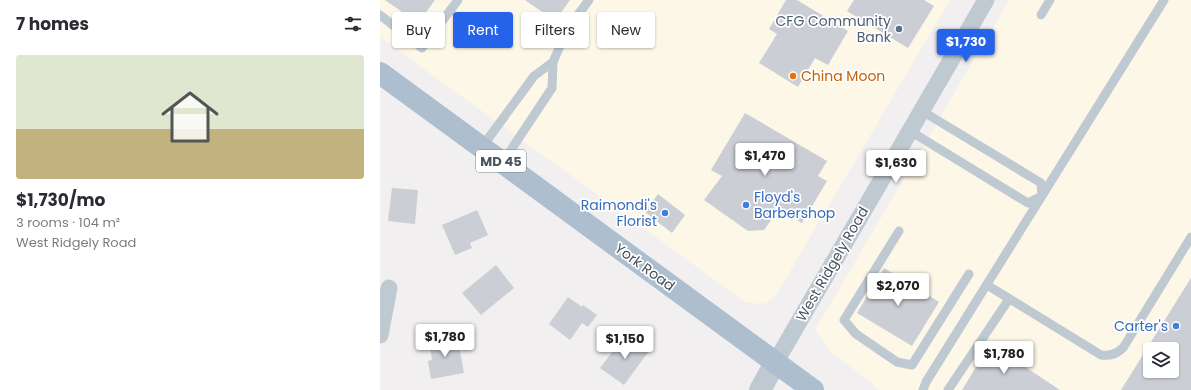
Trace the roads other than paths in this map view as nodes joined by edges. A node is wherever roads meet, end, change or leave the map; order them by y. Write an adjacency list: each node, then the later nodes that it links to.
1 (458, 0): 6 (lane)
2 (588, 0): 8 (lane)
3 (986, 0): 10 (street, West Ridgely Road)
4 (1050, 0): 7 (lane)
5 (1164, 0): 14 (lane)
6 (380, 15)
7 (1041, 15)
8 (553, 62): 12 (lane); 13 (lane)
9 (380, 73): 12 (main road, York Road / MD 45)
10 (922, 111): 11 (street, West Ridgely Road); 14 (lane)
11 (910, 131): 14 (lane); 22 (street, West Ridgely Road)
12 (482, 147): 13 (main road, York Road / MD 45)
13 (502, 162): 22 (main road, York Road / MD 45)
14 (1042, 196): 18 (lane)
15 (899, 231): 17 (lane)
16 (1191, 237): 20 (lane)
17 (969, 274)
18 (987, 285): 20 (lane); 25 (lane)
19 (389, 288): 21 (street)
20 (1009, 299): 26 (lane)
21 (380, 335)
22 (775, 363): 23 (street); 24 (main road, York Road / MD 45)
23 (760, 390)
24 (813, 390)
25 (923, 390)
26 (948, 390)

